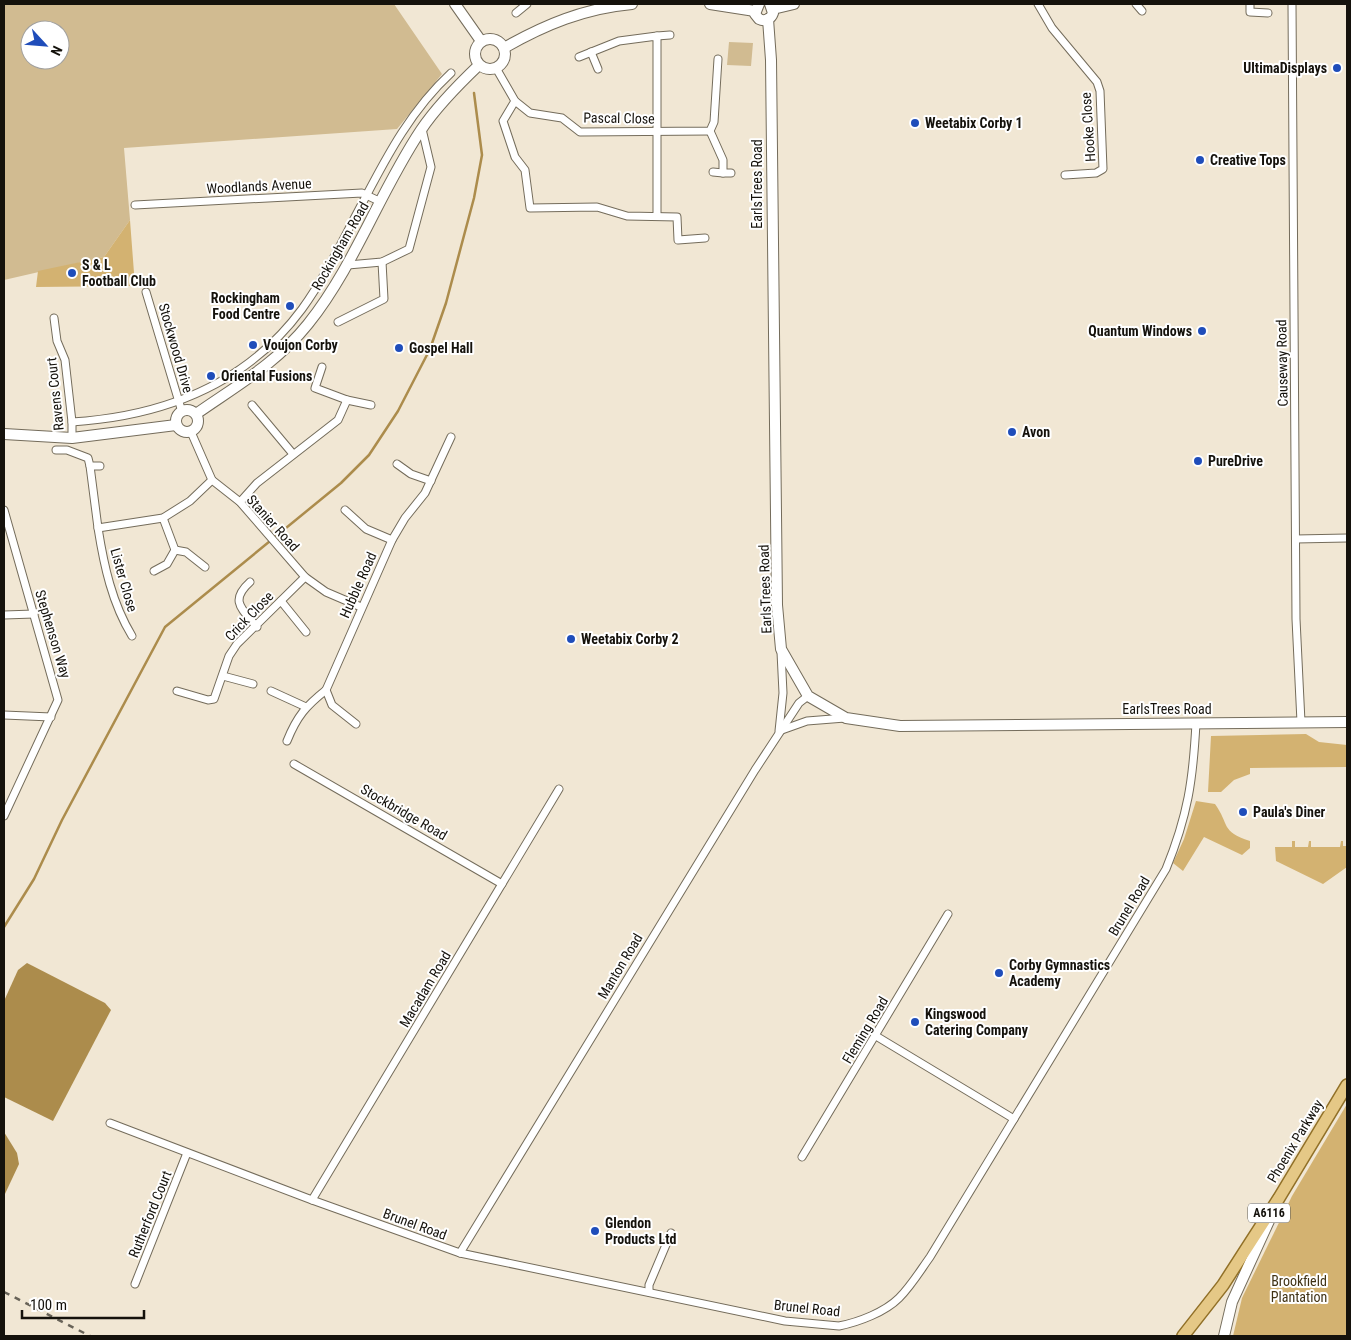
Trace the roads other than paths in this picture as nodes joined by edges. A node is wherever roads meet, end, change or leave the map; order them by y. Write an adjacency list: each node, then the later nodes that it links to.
1 (455, 4): 18 (street)
2 (527, 4): 13 (street)
3 (632, 4): 19 (street)
4 (710, 4): 11 (street)
5 (794, 4): 10 (street)
6 (1038, 4): 34 (street, Hooke Close)
7 (1136, 4): 12 (street)
8 (1250, 4): 14 (street)
9 (1292, 4): 73 (street, Causeway Road)
10 (772, 7): 15 (street)
11 (757, 8): 15 (street)
12 (1142, 10)
13 (516, 13)
14 (1268, 13)
15 (768, 19): 87 (street, EarlsTrees Road)
16 (670, 35): 17 (street)
17 (657, 36): 20 (street); 30 (street)
18 (481, 41): 19 (street); 23 (street)
19 (504, 48): 24 (street)
20 (591, 52): 21 (street); 25 (street)
21 (579, 57)
22 (718, 59): 29 (street)
23 (479, 65): 24 (street); 28 (street, Rockingham Road)
24 (496, 68): 27 (street, Pascal Close)
25 (598, 68)
26 (451, 73): 35 (street)
27 (515, 101): 30 (street, Pascal Close); 38 (street)
28 (422, 128): 36 (street, Rockingham Road); 40 (street)
29 (710, 131): 30 (street, Pascal Close); 32 (street)
30 (657, 132): 38 (street)
31 (713, 172): 32 (street)
32 (723, 173): 33 (street)
33 (731, 173)
34 (1065, 175)
35 (367, 194): 36 (street); 37 (street, Woodlands Avenue); 45 (street)
36 (382, 202): 41 (street, Rockingham Road)
37 (136, 205)
38 (657, 216): 39 (street)
39 (705, 238)
40 (382, 262): 41 (street); 44 (street)
41 (348, 265): 47 (street, Rockingham Road)
42 (146, 292): 51 (street, Stockwood Drive)
43 (54, 318): 53 (street, Ravens Court)
44 (338, 322)
45 (253, 359): 47 (street); 51 (street)
46 (322, 367): 48 (street)
47 (261, 370): 52 (street, Rockingham Road)
48 (347, 400): 50 (street); 60 (street)
49 (252, 405): 60 (street)
50 (371, 405)
51 (180, 407): 52 (street); 53 (street); 54 (street)
52 (196, 414): 55 (street)
53 (72, 422): 57 (street, Ravens Court)
54 (176, 425): 55 (street); 57 (street)
55 (192, 432): 64 (street, Stanier Road)
56 (4, 434): 57 (street)
57 (72, 438)
58 (452, 438): 65 (street, Hubble Road)
59 (56, 450): 62 (street)
60 (293, 454): 66 (street)
61 (397, 464): 65 (street)
62 (90, 466): 63 (street); 71 (street, Lister Close)
63 (100, 466)
64 (212, 480): 66 (street, Stanier Road); 69 (street)
65 (431, 481): 74 (street, Hubble Road)
66 (240, 502): 78 (street, Stanier Road)
67 (4, 510): 70 (street, Stephenson Way)
68 (345, 510): 74 (street)
69 (163, 518): 71 (street); 75 (street)
70 (6, 526): 82 (street, Stephenson Way)
71 (98, 528): 86 (street, Lister Close)
72 (1347, 538): 73 (street)
73 (1296, 539): 98 (street, Causeway Road)
74 (392, 540): 81 (street, Hubble Road)
75 (175, 550): 76 (street); 77 (street)
76 (205, 567)
77 (154, 571)
78 (305, 577): 80 (street, Crick Close); 81 (street, Stanier Road)
79 (250, 582): 84 (street)
80 (281, 601): 84 (street, Crick Close); 85 (street)
81 (361, 607): 90 (street, Hubble Road)
82 (34, 614): 83 (street); 96 (street, Stephenson Way)
83 (4, 615)
84 (257, 627): 88 (street, Crick Close)
85 (306, 632)
86 (132, 636)
87 (781, 649): 93 (street, EarlsTrees Road); 102 (street)
88 (223, 676): 89 (street); 92 (street, Crick Close)
89 (253, 684)
90 (326, 690): 94 (street, Hubble Road); 101 (street)
91 (271, 691): 94 (street)
92 (177, 692)
93 (808, 696): 97 (street, EarlsTrees Road); 102 (street, Manton Road)
94 (306, 706): 103 (street, Hubble Road)
95 (4, 715): 96 (street)
96 (51, 716): 106 (street, Stephenson Way)
97 (846, 718): 100 (street, EarlsTrees Road); 102 (street)
98 (1301, 722): 99 (street, EarlsTrees Road); 100 (street, EarlsTrees Road)
99 (1347, 722)
100 (1196, 723): 112 (street, Brunel Road)
101 (356, 724)
102 (779, 731): 119 (street, Manton Road)
103 (288, 741)
104 (294, 764): 108 (street, Stockbridge Road)
105 (559, 789): 108 (street, Macadam Road)
106 (6, 806): 107 (street, Stephenson Way)
107 (4, 816)
108 (502, 884): 117 (street, Macadam Road)
109 (948, 914): 110 (street, Fleming Road)
110 (876, 1036): 112 (street); 115 (street, Fleming Road)
111 (1347, 1085): 116 (main road, Phoenix Parkway / A6116)
112 (1014, 1119): 121 (street, Brunel Road)
113 (110, 1123): 114 (street, Brunel Road)
114 (187, 1153): 117 (street, Brunel Road); 120 (street, Rutherford Court)
115 (802, 1157)
116 (1279, 1198): 122 (main road, Phoenix Parkway / A6116); 123 (street)
117 (312, 1200): 119 (street, Brunel Road)
118 (671, 1233): 121 (street)
119 (460, 1254): 121 (street, Brunel Road)
120 (135, 1284)
121 (649, 1292)
122 (1184, 1336)
123 (1224, 1336)

